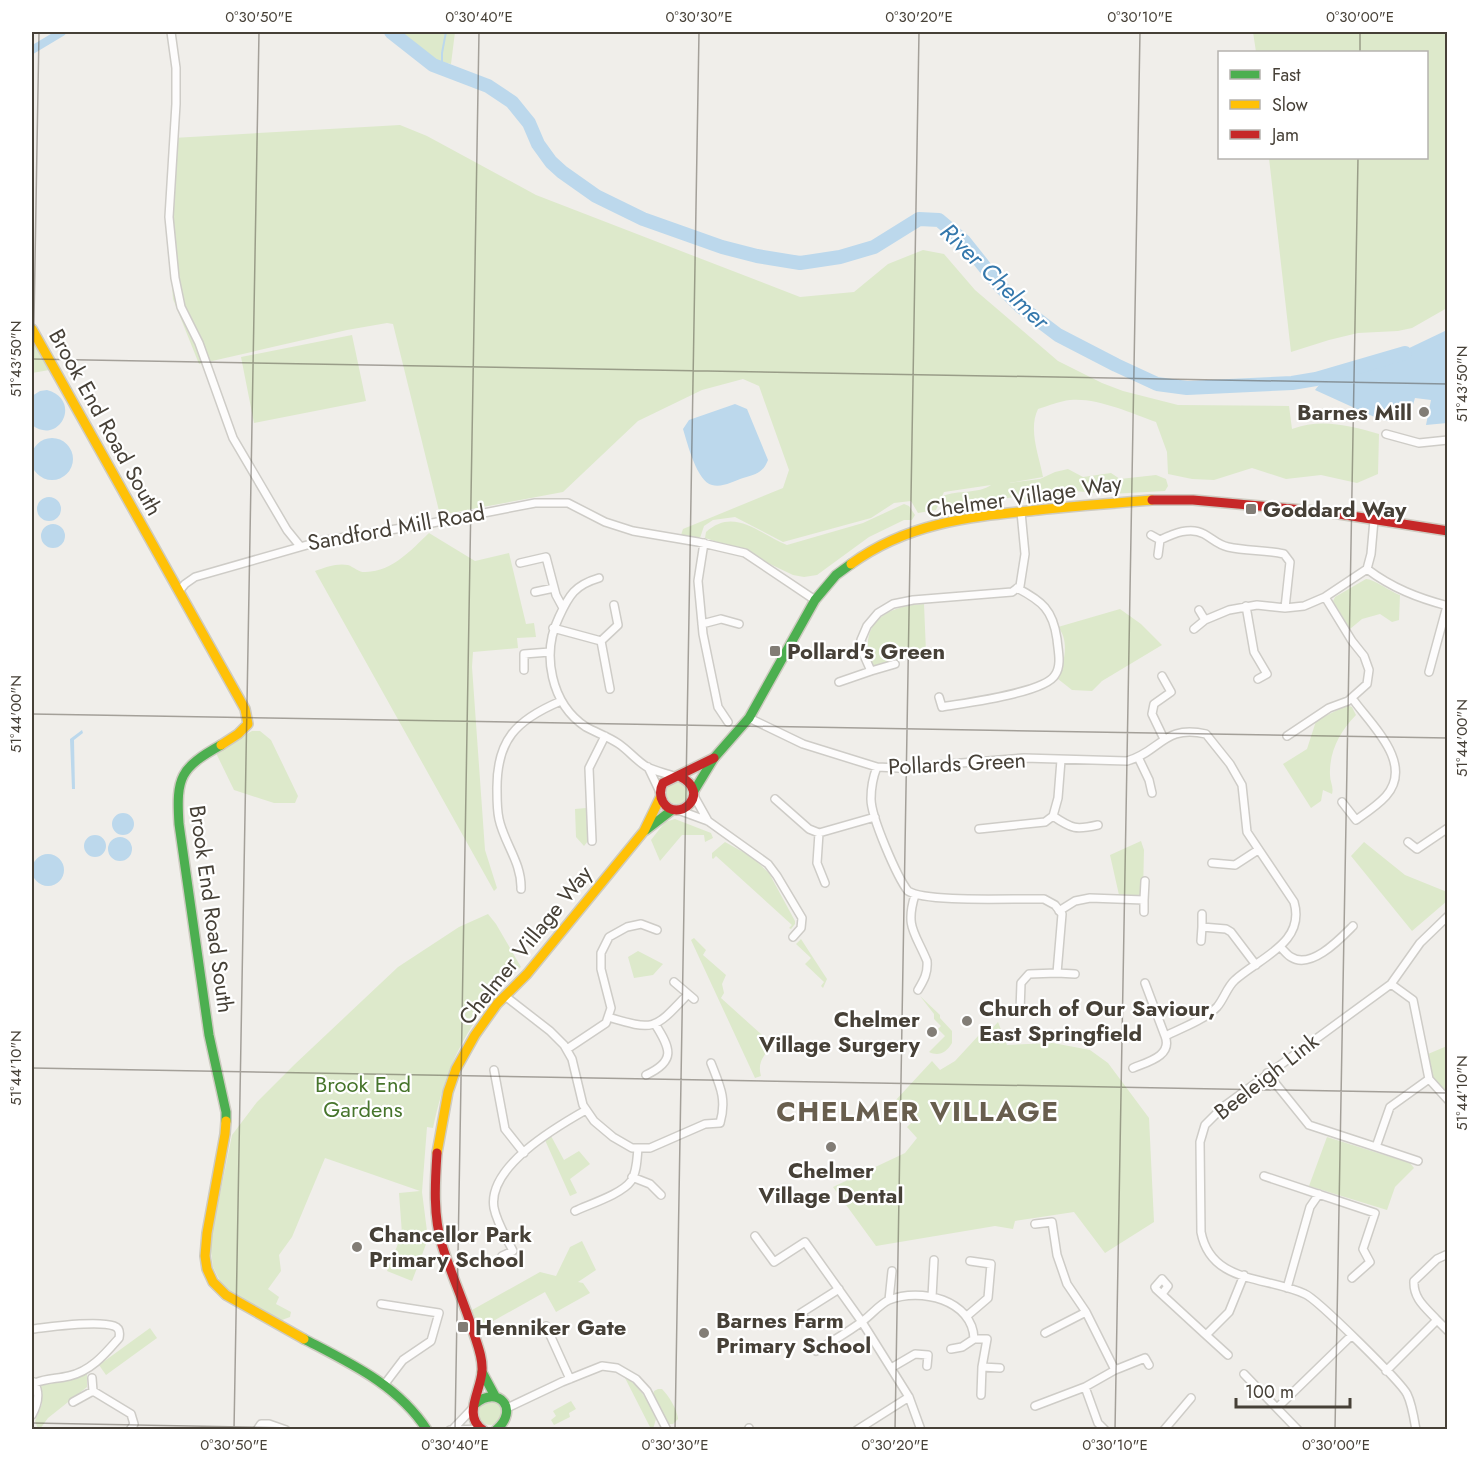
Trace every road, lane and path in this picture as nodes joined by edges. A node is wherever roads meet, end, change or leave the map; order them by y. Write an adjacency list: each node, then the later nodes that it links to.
1 (171, 32): 11 (street, Sandford Mill Road)
2 (32, 329): 18 (street, Brook End Road South)
3 (1386, 434): 4 (street)
4 (1448, 440)
5 (1021, 512): 6 (street, Chelmer Village Way); 17 (street); 21 (street, Chelmer Village Way)
6 (1374, 520): 7 (street, Chelmer Village Way); 14 (street)
7 (1448, 531)
8 (1150, 535): 9 (street)
9 (1160, 540): 12 (street); 26 (street)
10 (704, 543): 11 (street, Sandford Mill Road); 21 (street, Sandford Mill Road); 29 (street)
11 (300, 546): 18 (street)
12 (1158, 555)
13 (520, 563): 16 (street)
14 (1367, 569): 20 (street); 24 (street)
15 (599, 578): 25 (street)
16 (554, 588): 19 (street); 25 (street)
17 (1017, 588): 37 (street); 43 (street)
18 (180, 590): 162 (street, Brook End Road South)
19 (535, 592)
20 (1325, 597): 26 (street); 44 (street)
21 (815, 600): 46 (street, Chelmer Village Way)
22 (614, 605): 33 (street)
23 (1246, 606): 26 (street); 28 (street); 40 (street)
24 (1447, 606): 38 (street)
25 (563, 608): 31 (street)
26 (1285, 608)
27 (1199, 610): 28 (street)
28 (1205, 621): 32 (street)
29 (702, 624): 30 (street); 47 (street)
30 (739, 624)
31 (553, 628): 33 (street); 34 (street)
32 (1194, 629)
33 (601, 642): 42 (street)
34 (549, 652): 36 (street); 45 (street)
35 (895, 664): 37 (street)
36 (524, 669)
37 (871, 671): 41 (street)
38 (1429, 672)
39 (1161, 676): 50 (street)
40 (1258, 679)
41 (839, 682)
42 (610, 688)
43 (939, 698)
44 (1352, 698): 49 (street); 61 (street)
45 (561, 701): 48 (street); 77 (street)
46 (749, 718): 52 (street, Chelmer Village Way); 55 (street, Pollards Green)
47 (728, 722)
48 (605, 736): 54 (street); 71 (street)
49 (1287, 736)
50 (1164, 739): 51 (street, Pollards Green); 73 (street, Pollards Green)
51 (1138, 757): 53 (street, Pollards Green); 57 (street)
52 (714, 758): 56 (street, Chelmer Village Way); 58 (street, Chelmer Village Way)
53 (1061, 760): 55 (street, Pollards Green); 63 (street)
54 (648, 767): 56 (street); 59 (street)
55 (877, 767): 64 (street)
56 (676, 776): 58 (street); 59 (street, Chelmer Village Way)
57 (1152, 793)
58 (694, 794): 62 (street, Chelmer Village Way); 65 (street)
59 (660, 795): 62 (street); 69 (street, Chelmer Village Way)
60 (775, 799): 70 (street)
61 (1342, 802)
62 (675, 810): 65 (street); 69 (street, Chelmer Village Way)
63 (1053, 816): 66 (street); 68 (street)
64 (875, 817): 70 (street); 78 (street)
65 (708, 821): 87 (street)
66 (1098, 825)
67 (1448, 828): 72 (street)
68 (979, 829)
69 (644, 831): 97 (street, Chelmer Village Way)
70 (819, 833): 76 (street)
71 (592, 841)
72 (1408, 842)
73 (1258, 850): 74 (street); 89 (street, Pollards Green)
74 (1212, 863)
75 (1145, 881): 79 (street)
76 (825, 883)
77 (521, 889)
78 (915, 895): 80 (street); 96 (street)
79 (1144, 900): 80 (street); 81 (street)
80 (1059, 911): 91 (street)
81 (1144, 912)
82 (1202, 914): 85 (street)
83 (1448, 916): 95 (street, Beeleigh Link)
84 (1353, 926): 89 (street)
85 (1202, 927): 88 (street); 90 (street)
86 (657, 930): 99 (street)
87 (793, 937)
88 (1201, 941)
89 (1280, 947): 90 (street, Pollards Green)
90 (1256, 965): 101 (street, Pollards Green)
91 (1057, 973): 92 (street); 98 (street)
92 (1075, 974)
93 (674, 982): 100 (street)
94 (1144, 982): 101 (street)
95 (1391, 984): 106 (street, Beeleigh Link); 108 (street)
96 (918, 990)
97 (505, 996): 102 (street); 157 (street, Chelmer Village Way)
98 (1020, 1011)
99 (608, 1017): 100 (street); 102 (street)
100 (655, 1024): 107 (street)
101 (1165, 1036): 104 (street)
102 (567, 1049): 110 (street)
103 (711, 1063): 112 (street)
104 (1133, 1068)
105 (494, 1070): 113 (street)
106 (1268, 1073): 111 (street); 127 (street, Beeleigh Link)
107 (646, 1075)
108 (1429, 1079): 109 (street); 111 (street)
109 (1448, 1100)
110 (586, 1110): 112 (street); 113 (street)
111 (1377, 1147): 114 (street)
112 (638, 1148): 116 (street)
113 (524, 1153): 123 (street)
114 (1418, 1161)
115 (1264, 1176): 117 (street)
116 (632, 1177): 118 (street); 119 (street)
117 (1319, 1194): 128 (street); 129 (street)
118 (662, 1195)
119 (575, 1211)
120 (1035, 1224): 135 (street)
121 (754, 1236): 130 (street)
122 (1448, 1254): 138 (street)
123 (501, 1256)
124 (934, 1260): 132 (street)
125 (970, 1261): 136 (street)
126 (892, 1271): 133 (street)
127 (1244, 1275): 129 (street, Beeleigh Link); 144 (street)
128 (1352, 1278)
129 (1287, 1288): 145 (street, Beeleigh Link)
130 (839, 1289): 137 (street); 139 (street)
131 (1162, 1293): 144 (street)
132 (932, 1297): 133 (street); 136 (street)
133 (889, 1300): 139 (street)
134 (381, 1304): 162 (street)
135 (1086, 1312): 143 (street); 155 (street)
136 (967, 1316): 146 (street)
137 (805, 1319)
138 (1437, 1320): 142 (street); 156 (street)
139 (862, 1322): 147 (street); 153 (street)
140 (546, 1326): 160 (street)
141 (32, 1329): 161 (street)
142 (1448, 1331)
143 (1045, 1333)
144 (1206, 1335): 149 (street)
145 (1351, 1336): 156 (street, Beeleigh Link); 172 (street)
146 (974, 1339): 148 (street); 152 (street)
147 (808, 1342)
148 (951, 1349)
149 (1227, 1355)
150 (1149, 1365): 155 (street)
151 (927, 1366): 153 (street)
152 (982, 1367): 154 (street); 165 (street)
153 (891, 1368): 167 (street)
154 (1000, 1368)
155 (1115, 1370): 163 (street)
156 (1386, 1371): 189 (street, Beeleigh Link)
157 (482, 1372): 166 (street, Chelmer Village Way); 170 (street, Chelmer Village Way)
158 (1244, 1374): 172 (street)
159 (92, 1377): 164 (street)
160 (570, 1379): 173 (street); 176 (street)
161 (33, 1382): 174 (street)
162 (384, 1385): 182 (street, Brook End Road South)
163 (1085, 1387): 171 (street); 186 (street)
164 (93, 1391): 169 (street); 179 (street)
165 (981, 1395)
166 (495, 1396): 170 (street); 173 (street, Chelmer Village Way)
167 (909, 1397): 184 (street); 185 (street)
168 (1191, 1398): 187 (street)
169 (73, 1402)
170 (473, 1406): 177 (street); 178 (street)
171 (1035, 1406)
172 (1278, 1407): 188 (street)
173 (507, 1408): 175 (street)
174 (32, 1415)
175 (508, 1425): 183 (street)
176 (664, 1428)
177 (452, 1429): 178 (street)
178 (482, 1429)
179 (130, 1430)
180 (257, 1430): 181 (street)
181 (286, 1430)
182 (427, 1430)
183 (496, 1430)
184 (857, 1430)
185 (921, 1430)
186 (1105, 1430)
187 (1164, 1430)
188 (1298, 1430)
189 (1416, 1430)

